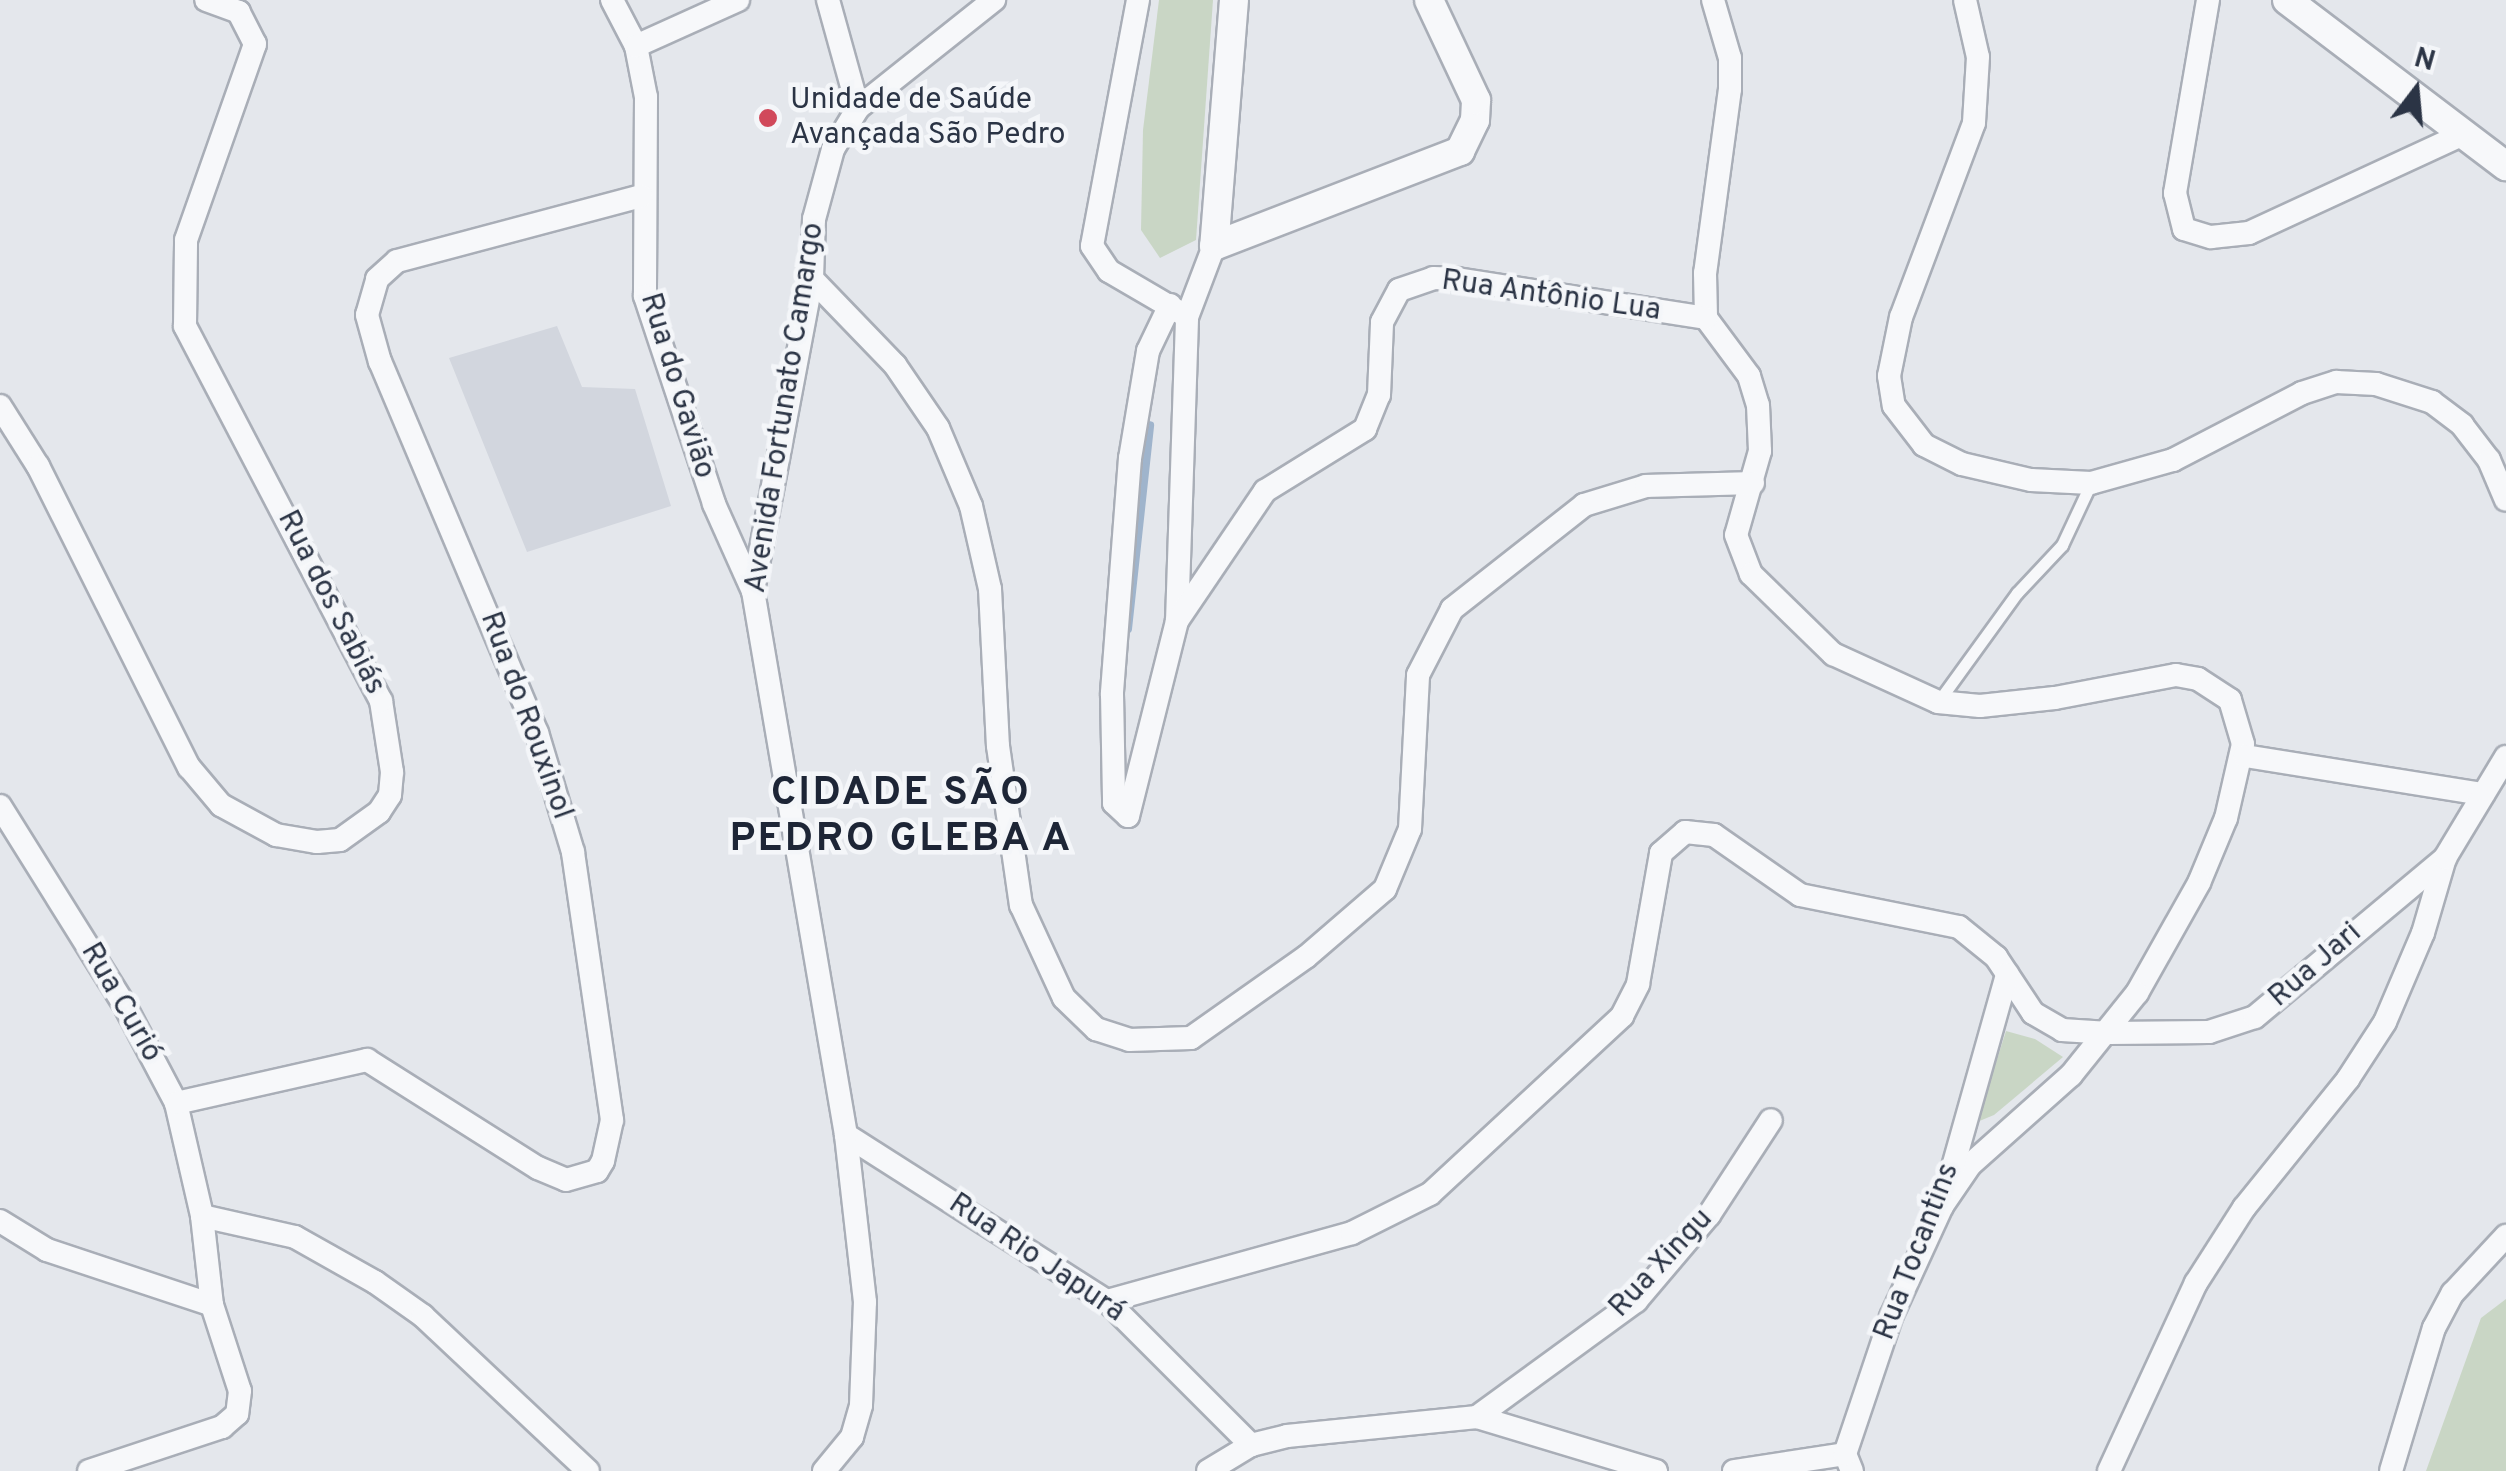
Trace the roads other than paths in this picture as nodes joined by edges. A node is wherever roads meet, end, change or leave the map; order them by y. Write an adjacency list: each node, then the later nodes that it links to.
1 (206, 0): 22 (street, Rua dos Sabiás)
2 (612, 0): 13 (street, Rua do Gavião)
3 (738, 0): 13 (street)
4 (828, 0): 14 (street)
5 (994, 0): 14 (street, Avenida Fortunato Camargo)
6 (1138, 0): 20 (street)
7 (1234, 0): 18 (street)
8 (1428, 0): 18 (street)
9 (1713, 0): 21 (street)
10 (1965, 0): 24 (street)
11 (2208, 0): 15 (street)
12 (2287, 0): 15 (street)
13 (636, 46): 17 (street, Rua do Gavião)
14 (858, 108): 19 (street, Avenida Fortunato Camargo)
15 (2465, 133): 16 (street)
16 (2506, 166)
17 (642, 196): 26 (street, Rua do Gavião); 36 (street, Rua do Rouxinol)
18 (1214, 246): 20 (street)
19 (812, 279): 23 (street); 26 (street, Avenida Fortunato Camargo)
20 (1178, 311): 27 (street); 27 (street)
21 (1706, 318): 23 (street); 27 (street, Rua Antônio Lua)
22 (0, 406)
23 (1753, 483): 28 (street)
24 (2092, 483): 25 (street); 28 (lane)
25 (2506, 500)
26 (752, 591): 38 (street, Avenida Fortunato Camargo)
27 (1177, 620)
28 (1938, 702): 29 (street)
29 (2245, 756): 31 (street); 35 (street)
30 (2506, 757): 31 (street)
31 (2484, 794): 33 (street)
32 (0, 806): 36 (street, Rua Curió)
33 (2445, 858): 35 (street, Rua Jari); 54 (street)
34 (2007, 974): 35 (street, Rua Jari); 39 (street, Rua Tocantins); 43 (street, Rua Jari)
35 (2110, 1033): 39 (street)
36 (176, 1103): 40 (street, Rua Curió)
37 (1770, 1120): 45 (street, Rua Xingu)
38 (846, 1135): 43 (street, Rua Rio Japurá); 50 (street, Avenida Fortunato Camargo)
39 (1942, 1206): 47 (street, Rua Tocantins)
40 (202, 1216): 44 (street, Rua Curió); 49 (street)
41 (0, 1221): 44 (street)
42 (2506, 1236): 55 (street)
43 (1107, 1300): 46 (street, Rua Rio Japurá)
44 (212, 1305): 48 (street, Rua Curió)
45 (1478, 1417): 46 (street); 52 (street)
46 (1251, 1445): 51 (street)
47 (1849, 1463): 53 (street)
48 (90, 1471)
49 (588, 1471)
50 (824, 1471)
51 (1208, 1471)
52 (1656, 1471)
53 (1734, 1471)
54 (2109, 1471)
55 (2391, 1471)

